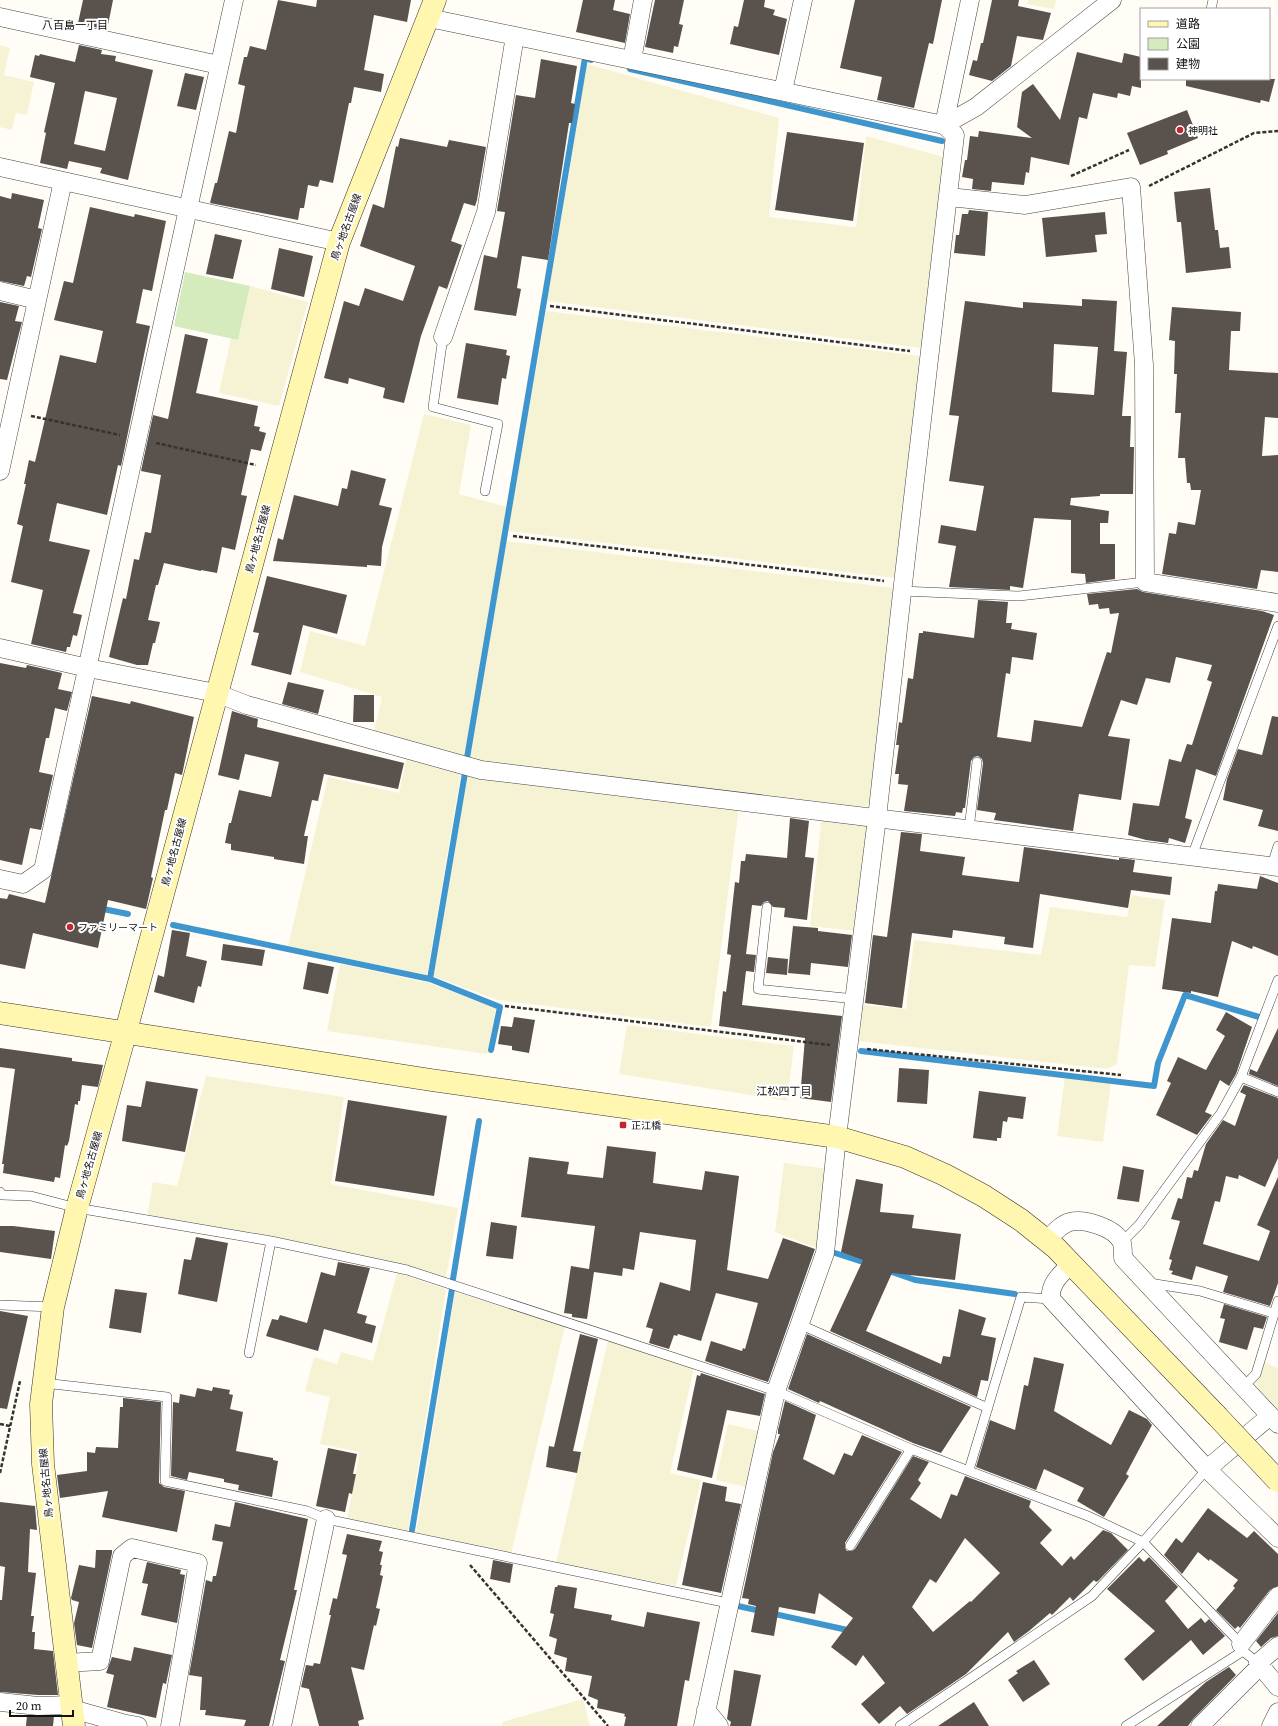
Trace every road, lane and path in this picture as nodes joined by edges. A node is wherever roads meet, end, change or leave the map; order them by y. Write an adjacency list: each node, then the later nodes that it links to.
1 (234, 0): 10 (street)
2 (643, 0): 9 (street)
3 (803, 0): 11 (street)
4 (970, 0): 12 (street)
5 (1112, 0): 12 (street)
6 (432, 9): 8 (street); 21 (main road, 鳥ヶ地名古屋線)
7 (0, 17): 10 (street)
8 (515, 36): 9 (street); 25 (street)
9 (632, 60): 11 (street)
10 (219, 65): 20 (street)
11 (783, 91): 12 (street)
12 (944, 125): 19 (street)
13 (1278, 131): 18 (path)
14 (1129, 150): 16 (path)
15 (0, 166): 17 (street)
16 (1064, 179)
17 (63, 181): 20 (street); 23 (street)
18 (1132, 195): 19 (street); 31 (street)
19 (949, 197): 26 (street)
20 (187, 208): 21 (street); 36 (street)
21 (338, 242): 37 (main road, 鳥ヶ地名古屋線)
22 (0, 291): 23 (street)
23 (37, 300): 27 (street)
24 (550, 306): 26 (path)
25 (442, 337): 29 (lane)
26 (930, 353): 32 (street)
27 (6, 411): 28 (street)
28 (0, 471)
29 (485, 491)
30 (513, 536): 32 (path)
31 (1145, 582): 32 (lane); 33 (street)
32 (902, 588): 39 (street)
33 (1278, 603)
34 (1278, 626): 42 (lane)
35 (0, 648): 36 (street)
36 (88, 668): 37 (street); 44 (street)
37 (216, 693): 39 (street); 50 (main road, 鳥ヶ地名古屋線)
38 (977, 762): 40 (lane)
39 (877, 818): 40 (street); 47 (street)
40 (969, 829): 42 (street)
41 (1278, 846): 43 (lane)
42 (1192, 856): 43 (street)
43 (1275, 866)
44 (0, 879)
45 (767, 907): 47 (lane)
46 (1278, 980): 53 (lane)
47 (855, 999): 51 (street)
48 (505, 1006): 51 (path)
49 (0, 1013): 50 (main road)
50 (126, 1031): 55 (main road); 57 (main road, 鳥ヶ地名古屋線)
51 (850, 1047): 52 (path); 55 (street)
52 (1121, 1075)
53 (1241, 1077): 54 (lane); 60 (lane)
54 (1278, 1092)
55 (837, 1137): 58 (main road); 68 (street)
56 (0, 1192): 57 (lane)
57 (77, 1208): 59 (lane); 66 (main road, 鳥ヶ地名古屋線)
58 (1046, 1241): 60 (street); 61 (main road)
59 (271, 1242): 69 (lane); 73 (lane)
60 (1122, 1242): 62 (street)
61 (1070, 1264): 63 (street); 82 (main road, bridge)
62 (1144, 1282): 67 (lane); 72 (street)
63 (1051, 1299): 74 (lane); 79 (street)
64 (1278, 1301): 67 (lane)
65 (0, 1305): 66 (lane)
66 (54, 1307): 71 (main road, 鳥ヶ地名古屋線)
67 (1273, 1313): 72 (lane)
68 (799, 1324): 73 (street); 74 (lane)
69 (249, 1352)
70 (22, 1374): 77 (path)
71 (44, 1383): 83 (lane); 92 (main road, 鳥ヶ地名古屋線)
72 (1243, 1387): 75 (street)
73 (776, 1390): 78 (lane); 89 (street)
74 (988, 1408): 80 (lane)
75 (1274, 1420): 79 (street)
76 (0, 1424): 77 (path)
77 (10, 1426): 81 (path)
78 (911, 1449): 80 (lane); 87 (lane)
79 (1208, 1469): 84 (street); 85 (lane)
80 (969, 1470): 85 (lane)
81 (0, 1473)
82 (1278, 1481)
83 (326, 1519): 86 (lane); 101 (street)
84 (1278, 1538)
85 (1143, 1542): 91 (lane); 104 (lane)
86 (455, 1546): 89 (lane); 102 (path)
87 (850, 1546)
88 (1278, 1596): 91 (street)
89 (728, 1603): 98 (street)
90 (1278, 1646): 93 (street)
91 (1242, 1647): 93 (lane); 105 (lane)
92 (66, 1663): 97 (main road, 鳥ヶ地名古屋線); 100 (street)
93 (1259, 1665): 94 (street); 106 (street)
94 (1278, 1687)
95 (0, 1702): 97 (street)
96 (1278, 1712): 107 (street)
97 (72, 1713): 99 (street)
98 (704, 1718): 103 (street)
99 (138, 1726)
100 (170, 1726)
101 (282, 1726)
102 (608, 1726)
103 (719, 1726)
104 (900, 1726)
105 (1126, 1726)
106 (1200, 1726)
107 (1271, 1726)

